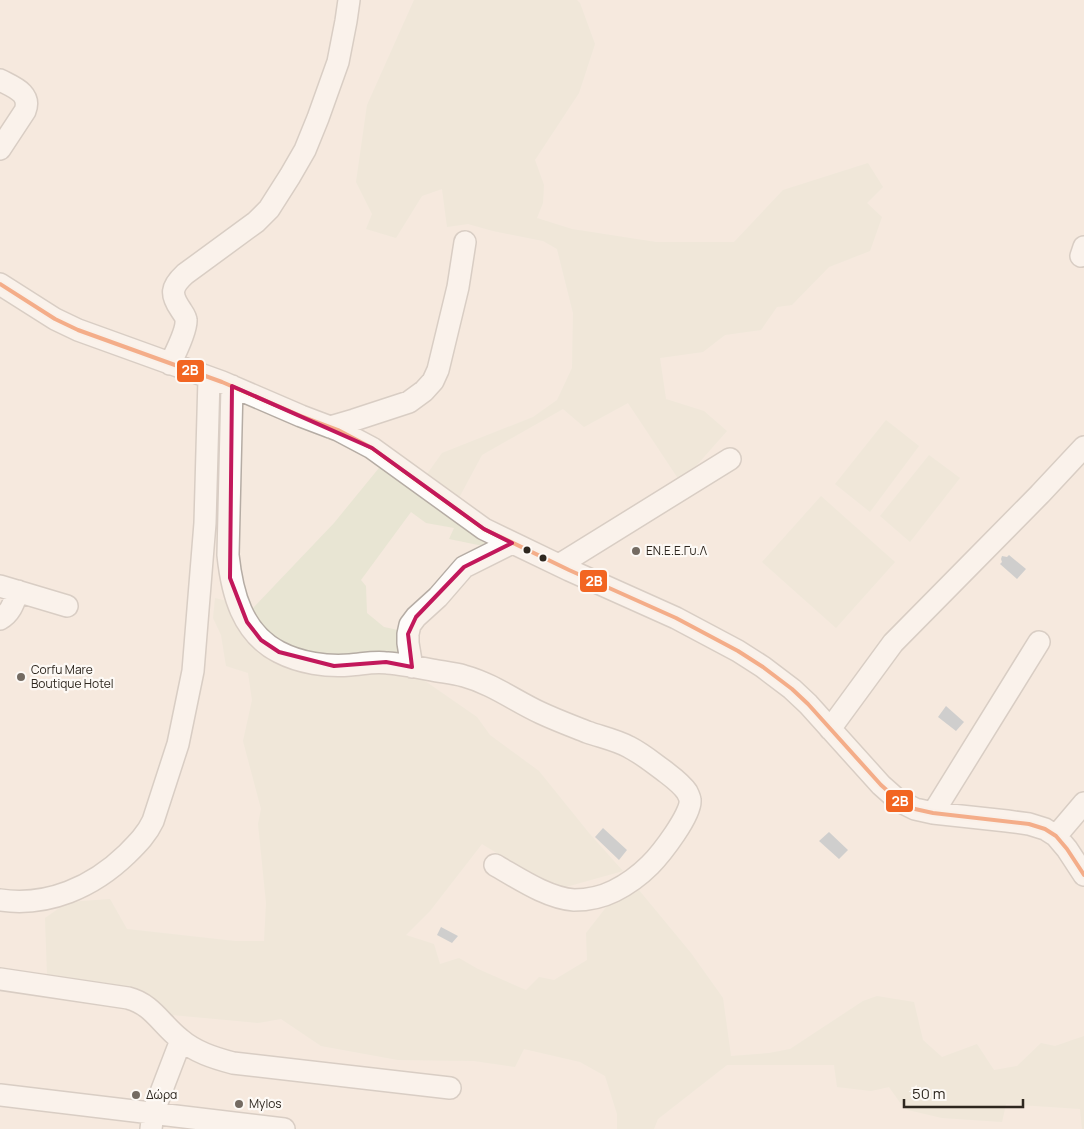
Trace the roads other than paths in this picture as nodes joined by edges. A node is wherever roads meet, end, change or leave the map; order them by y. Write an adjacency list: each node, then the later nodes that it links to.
1 (349, 0): 6 (street)
2 (0, 80): 3 (street)
3 (0, 149)
4 (465, 242): 9 (street)
5 (0, 284): 6 (street)
6 (170, 364): 7 (street)
7 (210, 378): 8 (street); 25 (street)
8 (232, 386): 9 (street); 18 (street)
9 (330, 427): 12 (street)
10 (1084, 447): 19 (street)
11 (730, 459): 13 (street)
12 (512, 543): 13 (street); 18 (street)
13 (559, 565): 19 (street)
14 (9, 589): 15 (street); 16 (street)
15 (67, 606)
16 (0, 618)
17 (1039, 642): 21 (street)
18 (412, 667): 23 (street)
19 (830, 729): 21 (street)
20 (1084, 803): 22 (street)
21 (933, 814): 22 (street)
22 (1056, 836): 24 (street)
23 (495, 866)
24 (1084, 875)
25 (0, 900)
26 (0, 979): 27 (street)
27 (181, 1040): 28 (street); 30 (street)
28 (450, 1088)
29 (0, 1095): 30 (street)
30 (152, 1121): 31 (street)
31 (284, 1129)

